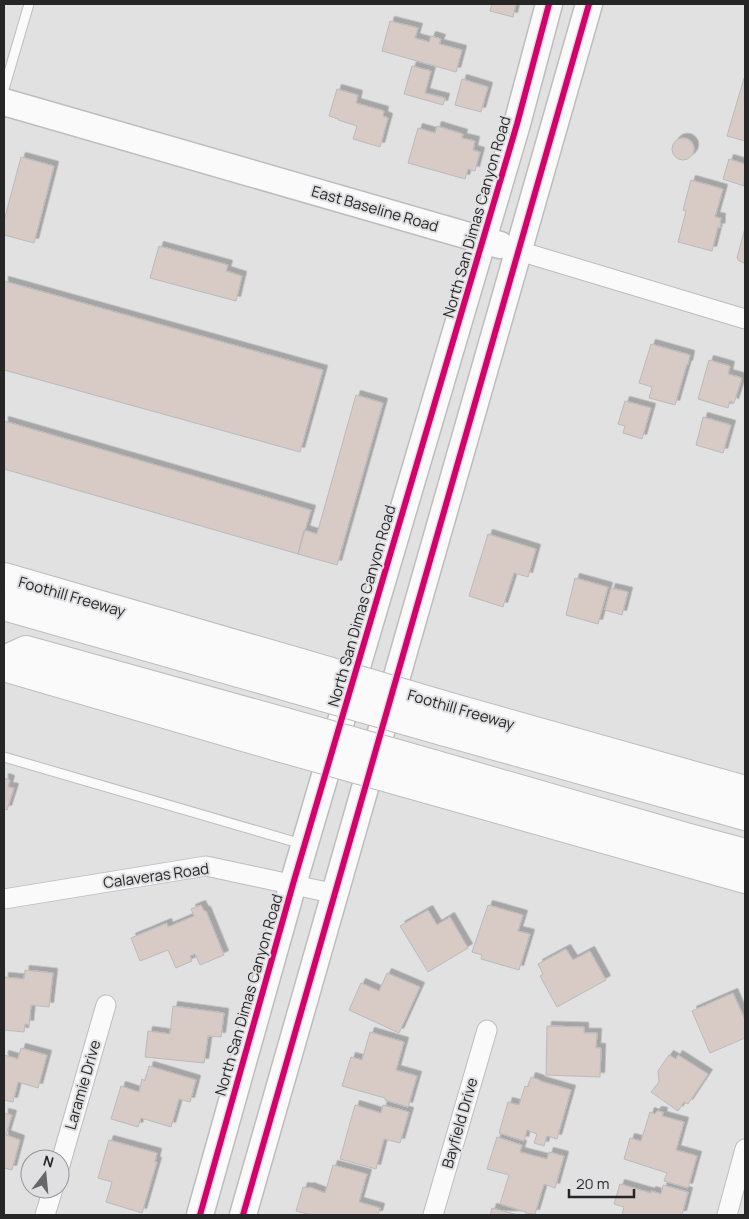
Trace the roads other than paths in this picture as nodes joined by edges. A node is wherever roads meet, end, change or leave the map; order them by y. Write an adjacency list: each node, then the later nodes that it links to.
1 (29, 4): 4 (lane)
2 (549, 4): 6 (main road, North San Dimas Canyon Road)
3 (589, 4): 7 (main road)
4 (4, 89)
5 (4, 102): 6 (main road, East Baseline Road)
6 (484, 240): 7 (main road, East Baseline Road); 20 (main road, North San Dimas Canyon Road)
7 (519, 251): 8 (street, East Baseline Road); 24 (main road)
8 (745, 319)
9 (4, 577): 13 (highway, Foothill Freeway)
10 (4, 606): 13 (highway)
11 (4, 660): 15 (highway)
12 (4, 667): 15 (highway)
13 (298, 676): 14 (highway, Foothill Freeway, bridge)
14 (446, 719): 18 (highway, Foothill Freeway); 19 (highway)
15 (282, 735): 17 (highway, bridge)
16 (4, 758): 20 (lane)
17 (430, 777): 21 (highway); 22 (highway)
18 (745, 790)
19 (736, 814)
20 (305, 845): 23 (main road, North San Dimas Canyon Road)
21 (745, 853)
22 (745, 879)
23 (293, 884): 24 (street, Calaveras Road); 25 (street, Calaveras Road); 32 (main road, North San Dimas Canyon Road)
24 (336, 894): 33 (main road)
25 (4, 899)
26 (106, 1005): 28 (street, Laramie Drive)
27 (487, 1030): 34 (street, Bayfield Drive)
28 (65, 1149)
29 (745, 1149): 35 (street)
30 (50, 1199): 31 (street)
31 (45, 1215)
32 (200, 1215)
33 (243, 1215)
34 (433, 1215)
35 (727, 1215)

